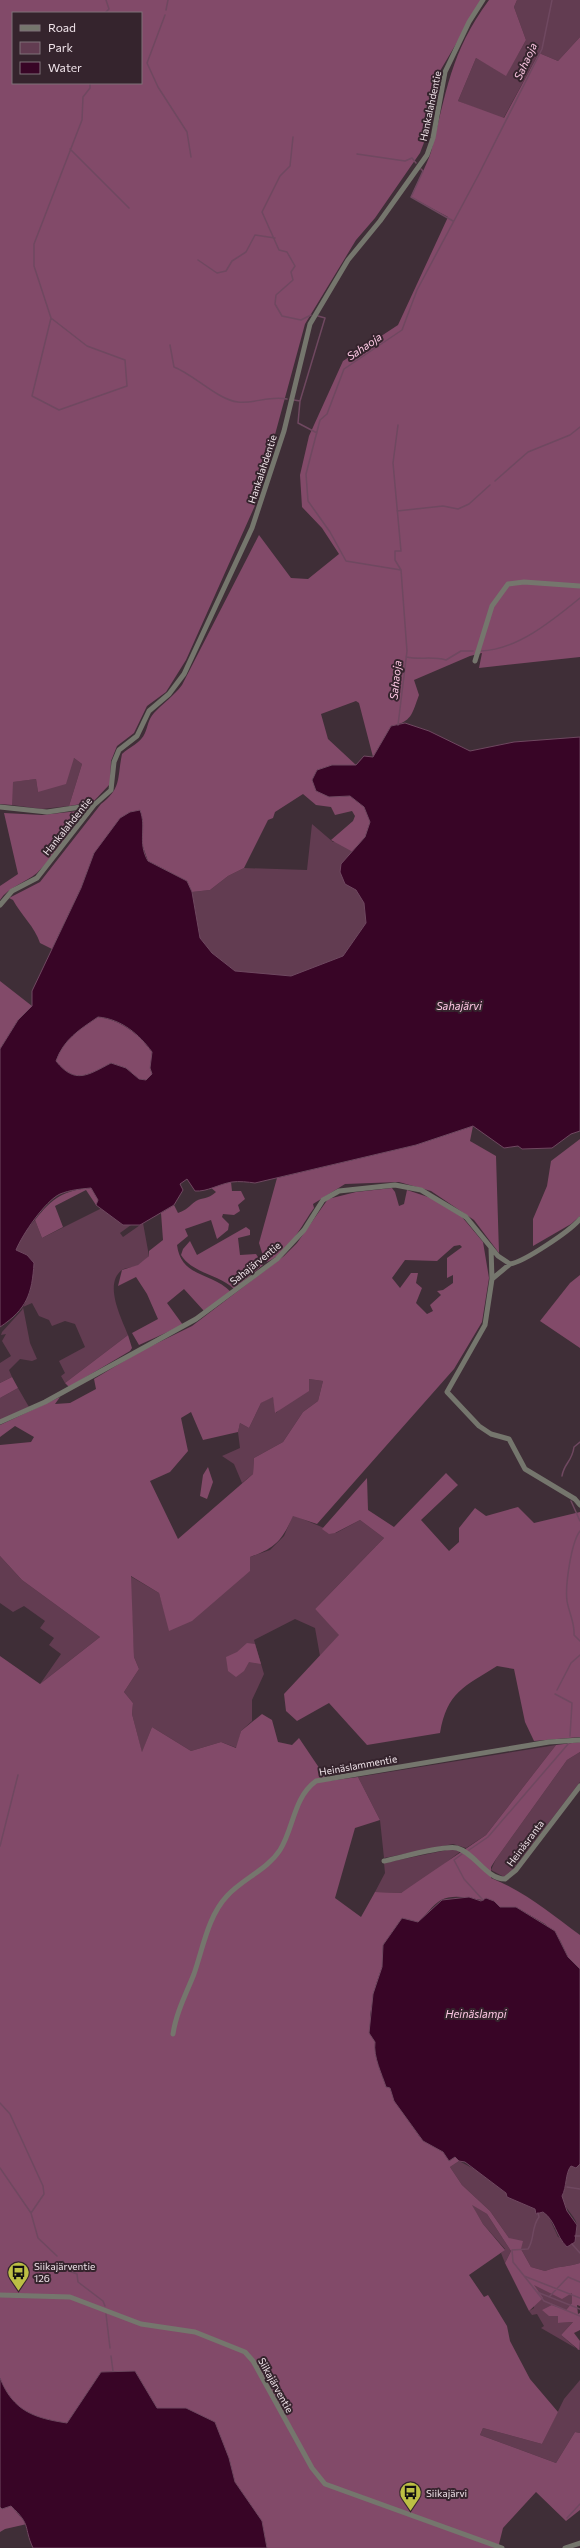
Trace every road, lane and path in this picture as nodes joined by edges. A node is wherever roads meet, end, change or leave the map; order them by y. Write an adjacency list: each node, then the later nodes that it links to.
1 (483, 0): 4 (street, Hankalahdentie)
2 (580, 586): 3 (street)
3 (475, 661)
4 (94, 805): 5 (street); 6 (street, Hankalahdentie)
5 (0, 808)
6 (0, 905)
7 (580, 1219): 9 (street)
8 (491, 1248): 9 (street, Sahajärventie); 10 (street); 11 (street, Sahajärventie)
9 (510, 1264): 10 (street)
10 (492, 1279): 12 (street)
11 (0, 1422)
12 (580, 1505)
13 (580, 1740): 16 (street, Heinäslammentie)
14 (580, 1786): 15 (street, Heinäsranta)
15 (384, 1861)
16 (173, 2034)
17 (0, 2295): 19 (street, Siikajärventie)
18 (580, 2543): 20 (street)
19 (502, 2548)
20 (565, 2548)

